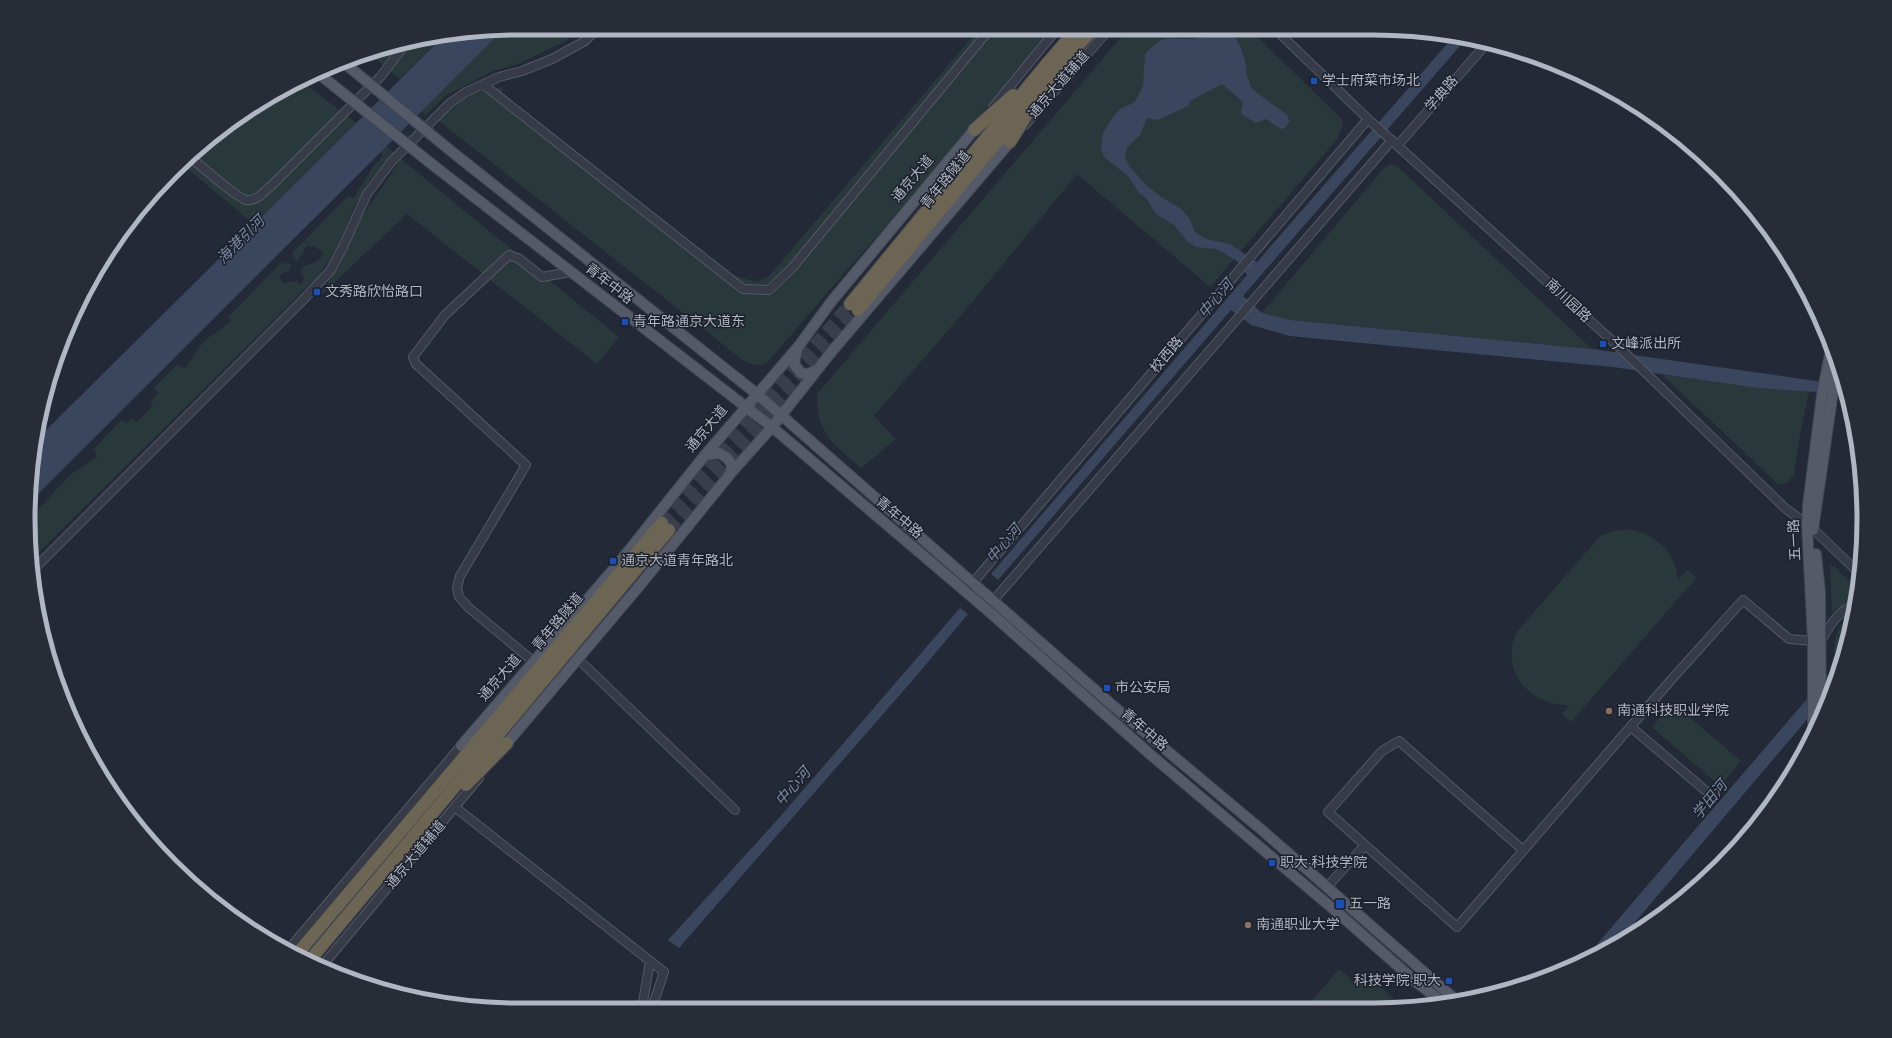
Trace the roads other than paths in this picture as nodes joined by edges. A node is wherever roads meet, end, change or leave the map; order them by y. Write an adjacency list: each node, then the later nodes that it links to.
1 (590, 35): 14 (street)
2 (985, 35): 14 (street)
3 (1052, 35): 16 (street)
4 (1072, 35): 10 (highway)
5 (1088, 35): 12 (highway)
6 (1104, 35): 18 (street, 通京大道辅道)
7 (1281, 35): 15 (street, 南川园路)
8 (1482, 47): 17 (street, 学典路)
9 (399, 50): 19 (street)
10 (1045, 66): 12 (highway, 青年路隧道); 16 (highway)
11 (348, 67): 26 (main road, 青年中路, bridge)
12 (1057, 69): 18 (highway)
13 (322, 77): 20 (main road, 青年中路, bridge)
14 (484, 85): 33 (street)
15 (1370, 121): 17 (street, 南川园路); 35 (street, 校西路)
16 (974, 130): 21 (main road, 通京大道)
17 (1393, 141): 32 (street, 南川园路); 37 (street)
18 (1010, 142): 23 (main road)
19 (194, 160)
20 (571, 272): 27 (main road, 青年中路); 42 (street)
21 (798, 347): 23 (main road); 26 (main road, 通京大道)
22 (1830, 361): 25 (main road, 五一路)
23 (816, 370): 28 (main road)
24 (1834, 371): 25 (main road, 五一路)
25 (1829, 380): 32 (main road, 五一路)
26 (757, 394): 27 (main road, 通京大道); 28 (main road, 青年中路)
27 (746, 407): 29 (main road, 青年中路); 30 (main road, 通京大道)
28 (782, 415): 29 (main road); 35 (main road, 青年中路)
29 (772, 427): 31 (main road); 36 (main road, 青年中路)
30 (705, 455): 31 (main road); 42 (main road, 通京大道)
31 (731, 473): 41 (main road)
32 (1810, 527): 34 (street, 南川园路); 40 (main road, 五一路)
33 (37, 566)
34 (1854, 569)
35 (973, 583): 36 (street, 校西路); 37 (main road, 青年中路)
36 (965, 592): 39 (main road, 青年中路)
37 (994, 601): 39 (street); 55 (main road, 青年中路)
38 (1849, 607): 40 (street)
39 (986, 609): 62 (main road, 青年中路)
40 (1817, 641): 43 (main road, 五一路); 44 (main road, 五一路); 45 (street)
41 (578, 659): 46 (main road); 50 (street)
42 (534, 662): 47 (main road, 通京大道)
43 (1819, 707)
44 (1817, 710)
45 (1631, 727): 48 (street); 54 (street)
46 (508, 743): 49 (street, 通京大道辅道); 52 (highway)
47 (461, 746): 51 (highway); 56 (street)
48 (1713, 797)
49 (456, 808): 59 (street); 60 (street, 通京大道辅道)
50 (735, 810)
51 (399, 832): 52 (highway, 青年路隧道); 57 (highway)
52 (411, 840): 58 (highway)
53 (1365, 845): 54 (street); 54 (street); 55 (street)
54 (1523, 850)
55 (1326, 887): 61 (main road, 青年中路)
56 (292, 946)
57 (300, 950)
58 (313, 957)
59 (650, 961): 63 (street); 64 (street)
60 (325, 962)
61 (1452, 996)
62 (1438, 999)
63 (643, 1003)
64 (654, 1003)

